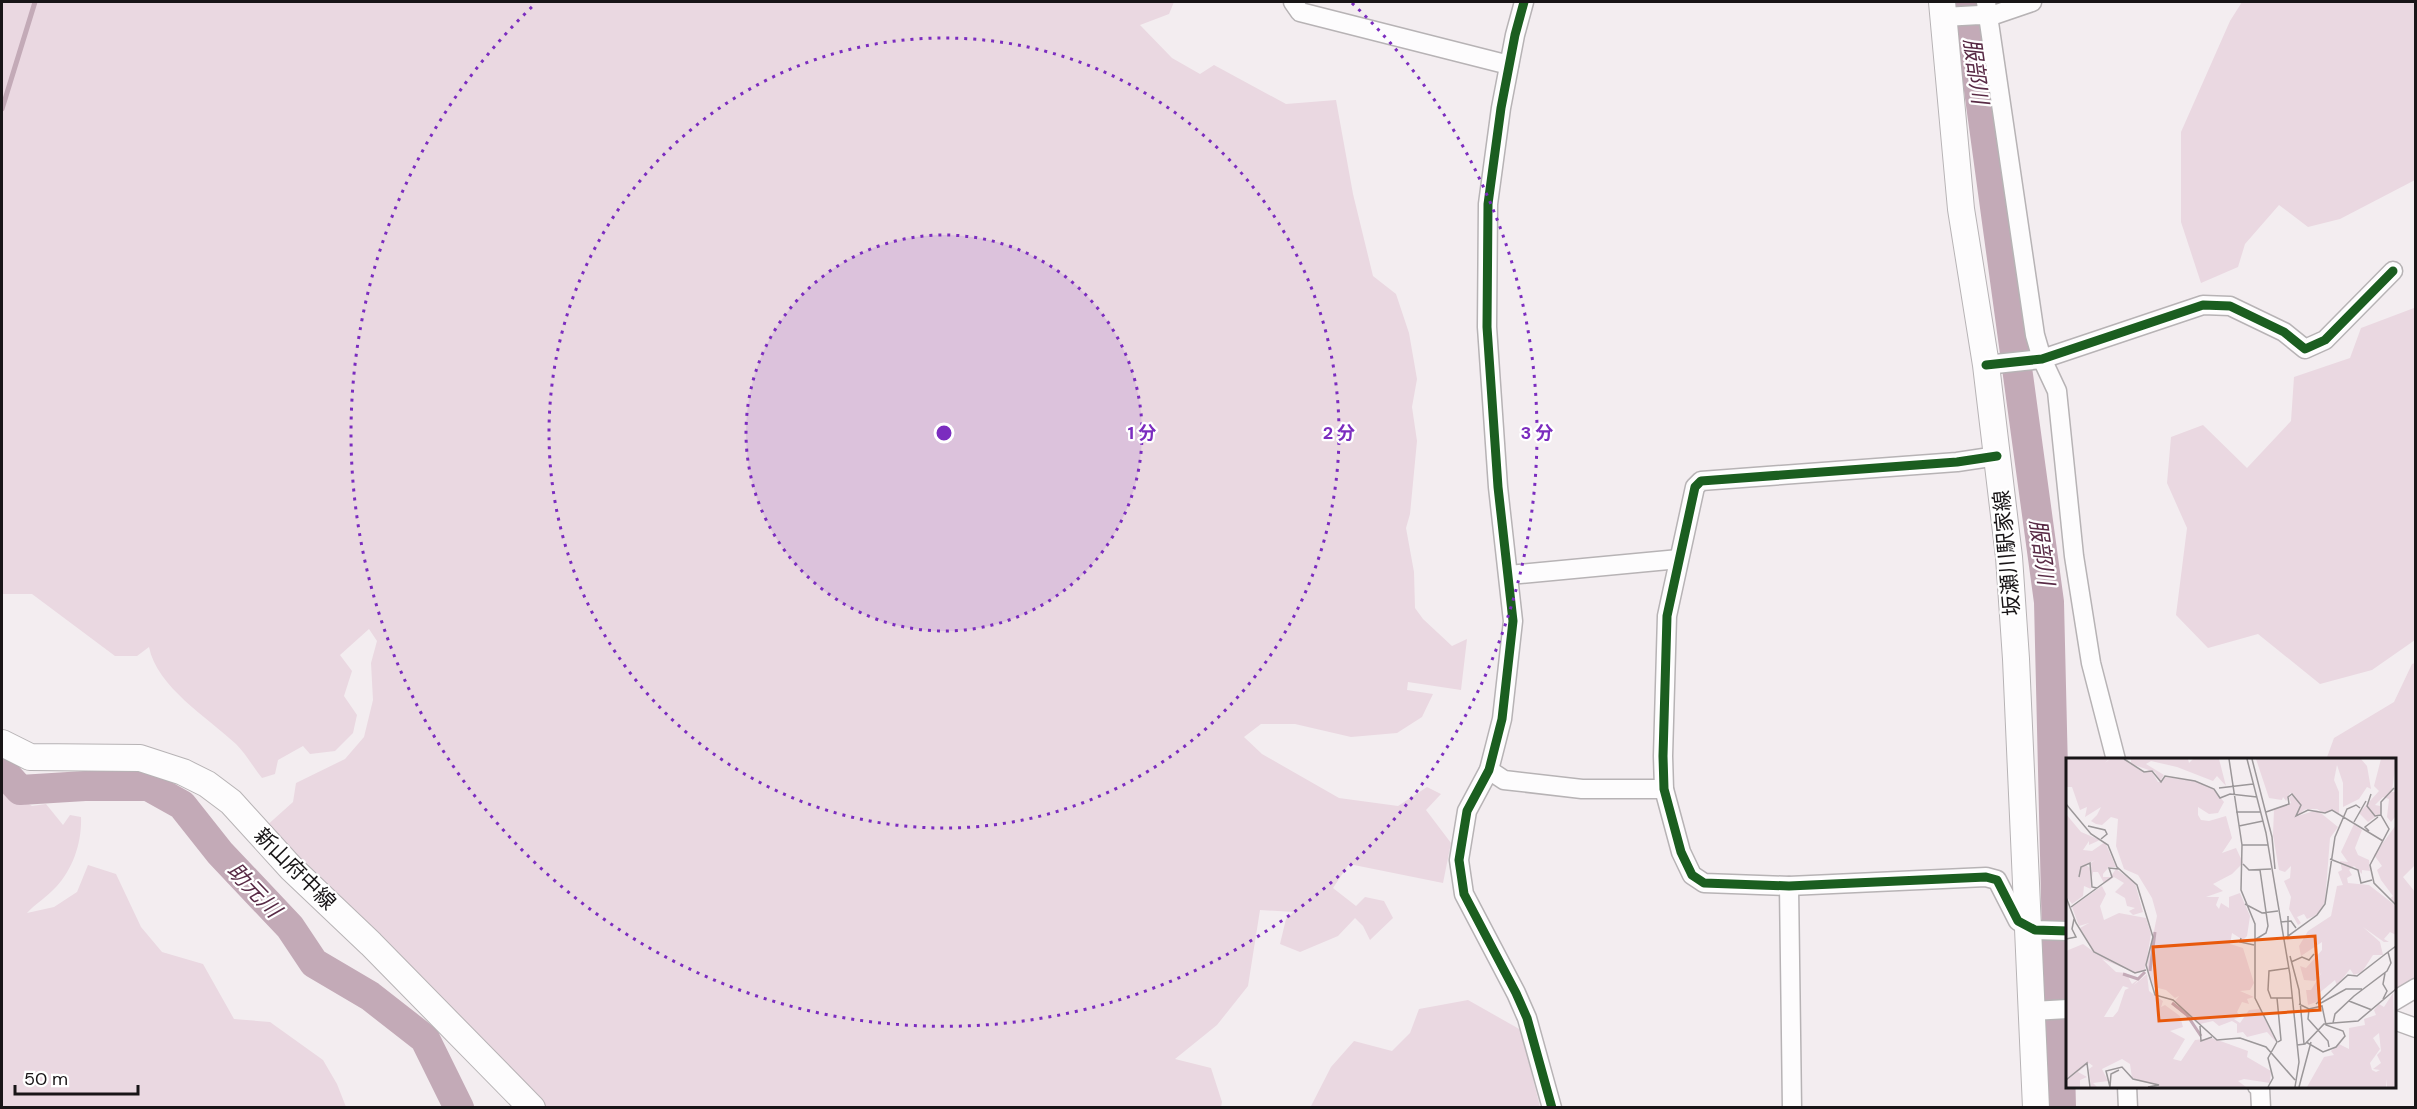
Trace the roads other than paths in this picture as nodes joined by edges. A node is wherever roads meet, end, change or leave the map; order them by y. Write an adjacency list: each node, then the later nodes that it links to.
1 (1293, 2): 6 (street)
2 (1524, 2): 6 (street)
3 (2026, 3): 4 (street)
4 (1985, 11): 5 (street); 8 (street)
5 (1946, 12): 9 (main road, 坂瀬川駅家線)
6 (1509, 64): 12 (street)
7 (2393, 270): 8 (street)
8 (2035, 359): 9 (street); 14 (street)
9 (1992, 364): 10 (main road, 坂瀬川駅家線)
10 (1997, 456): 11 (street); 18 (main road, 坂瀬川駅家線)
11 (1678, 559): 12 (street); 16 (street)
12 (1509, 575): 15 (street)
13 (4, 745): 28 (main road, 新山府中線)
14 (2116, 758)
15 (1489, 770): 16 (street); 29 (street)
16 (1664, 789): 17 (street)
17 (1789, 886): 18 (street); 30 (street)
18 (2035, 928): 19 (street); 23 (main road, 坂瀬川駅家線)
19 (2066, 931)
20 (2415, 988): 21 (street)
21 (2396, 1000)
22 (2066, 1009): 23 (street)
23 (2038, 1011): 31 (main road, 坂瀬川駅家線)
24 (2396, 1021): 25 (street)
25 (2415, 1029)
26 (2127, 1088): 32 (street)
27 (2260, 1088): 33 (street)
28 (532, 1107)
29 (1552, 1107)
30 (1792, 1107)
31 (2036, 1107)
32 (2128, 1107)
33 (2262, 1107)

